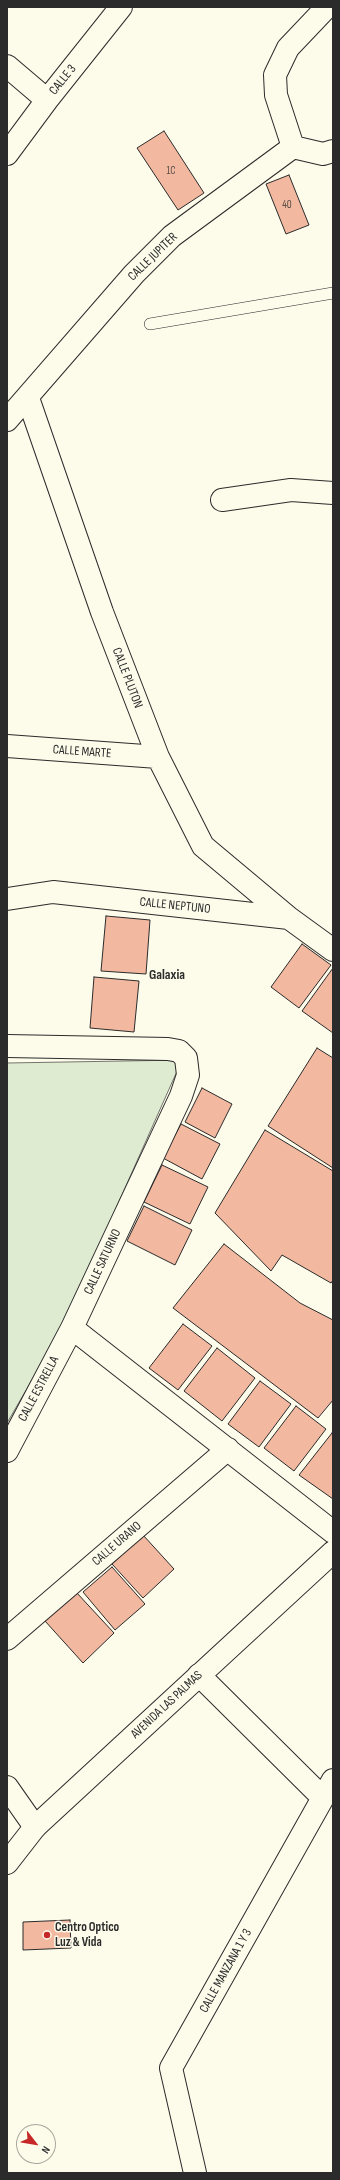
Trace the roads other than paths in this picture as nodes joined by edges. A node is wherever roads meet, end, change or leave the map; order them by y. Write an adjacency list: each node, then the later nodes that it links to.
1 (122, 7): 4 (street, CALLE 3)
2 (326, 7): 5 (street)
3 (7, 66): 4 (street)
4 (47, 100): 7 (street, CALLE 3)
5 (294, 147): 6 (street); 10 (street, CALLE JUPITER)
6 (333, 151)
7 (7, 154)
8 (333, 293): 9 (lane)
9 (150, 324)
10 (28, 398): 11 (street, CALLE JUPITER); 15 (street, CALLE PLUTON)
11 (7, 420)
12 (333, 493): 13 (street)
13 (222, 500)
14 (7, 746): 15 (street, CALLE MARTE)
15 (158, 757): 17 (street, CALLE PLUTON)
16 (7, 899): 17 (street, CALLE NEPTUNO)
17 (289, 918): 18 (street, CALLE NEPTUNO)
18 (333, 950)
19 (7, 1046): 20 (street, CALLE SATURNO)
20 (72, 1328): 21 (street); 22 (street, CALLE ESTRELLA)
21 (228, 1449): 23 (street); 25 (street, CALLE URANO)
22 (7, 1451)
23 (333, 1532)
24 (333, 1552): 26 (street, AVENIDA LAS PALMAS)
25 (7, 1639)
26 (199, 1676): 28 (street); 29 (street, AVENIDA LAS PALMAS)
27 (7, 1787): 29 (street)
28 (328, 1789): 31 (street, CALLE MANZANA 1 Y 3)
29 (35, 1827): 30 (street, AVENIDA LAS PALMAS)
30 (7, 1863)
31 (195, 2173)

